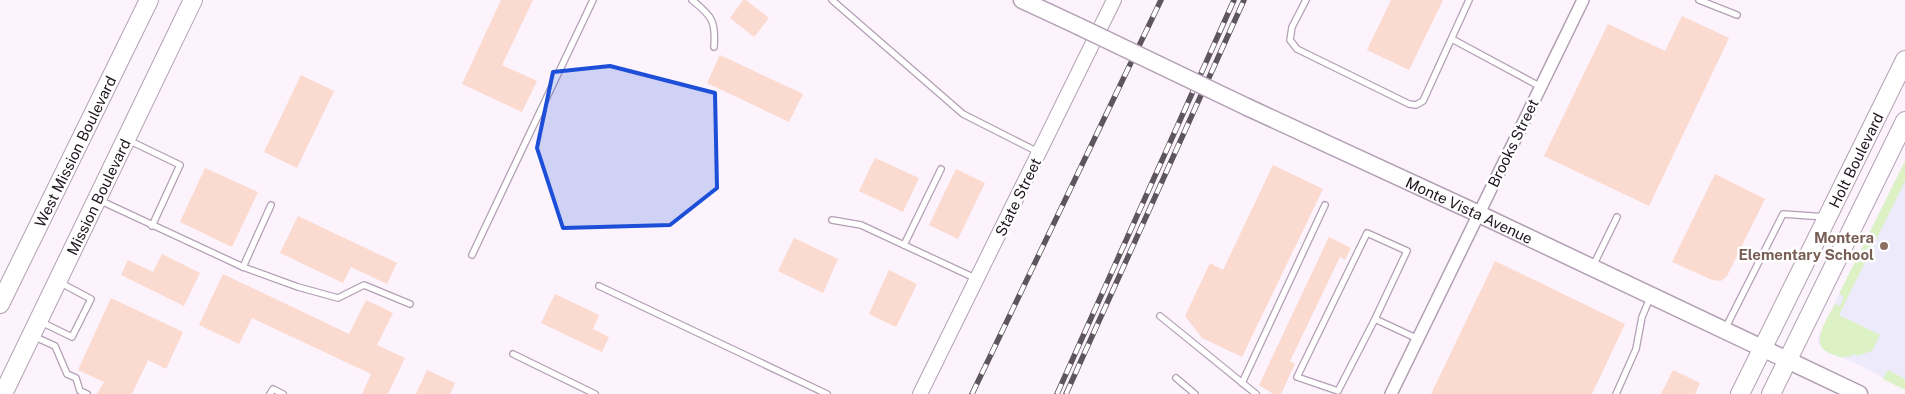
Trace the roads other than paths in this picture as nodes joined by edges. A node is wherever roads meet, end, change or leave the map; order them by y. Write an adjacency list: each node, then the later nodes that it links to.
1 (149, 0): 37 (main road, West Mission Boulevard)
2 (193, 0): 18 (main road, Mission Boulevard)
3 (593, 0): 30 (lane)
4 (692, 0): 14 (lane)
5 (832, 0): 19 (lane)
6 (1022, 0): 24 (main road, Monte Vista Avenue, bridge)
7 (1114, 0): 19 (street, State Street)
8 (1306, 0): 13 (lane)
9 (1469, 0): 13 (lane)
10 (1583, 0): 16 (street, Brooks Street)
11 (1699, 0): 12 (lane)
12 (1737, 15)
13 (1452, 39): 16 (lane)
14 (714, 47)
15 (1905, 60): 26 (main road, Holt Boulevard)
16 (1541, 87): 24 (street, Brooks Street)
17 (1905, 121): 46 (main road, Holt Boulevard)
18 (126, 139): 21 (main road, Mission Boulevard); 28 (lane)
19 (1040, 152): 33 (street, State Street)
20 (941, 169): 29 (lane)
21 (97, 199): 28 (lane); 34 (main road, Mission Boulevard)
22 (271, 205): 31 (lane)
23 (1325, 205): 48 (lane)
24 (1479, 214): 32 (main road, Monte Vista Avenue); 43 (street, Brooks Street)
25 (1618, 217): 32 (lane)
26 (1828, 217): 42 (lane); 44 (main road, Holt Boulevard)
27 (832, 220): 29 (lane)
28 (152, 226): 31 (lane)
29 (904, 245): 33 (lane)
30 (472, 255)
31 (243, 267): 38 (lane)
32 (1592, 268): 36 (main road, Monte Vista Avenue)
33 (978, 279): 55 (street, State Street)
34 (57, 281): 41 (main road, Mission Boulevard); 41 (lane)
35 (599, 286): 54 (lane)
36 (1651, 296): 42 (main road, Monte Vista Avenue); 59 (lane)
37 (0, 304)
38 (410, 304)
39 (1160, 316): 48 (lane)
40 (1375, 319): 40 (lane); 43 (lane)
41 (34, 328): 49 (main road, Mission Boulevard); 50 (lane)
42 (1725, 330): 44 (main road, Monte Vista Avenue)
43 (1418, 339): 58 (street, Brooks Street)
44 (1762, 348): 46 (main road, Monte Vista Avenue); 60 (main road, Holt Boulevard)
45 (512, 354): 53 (lane)
46 (1788, 360): 61 (main road, Holt Boulevard); 62 (main road, Monte Vista Avenue)
47 (1176, 378): 56 (lane)
48 (1242, 383): 57 (lane)
49 (2, 394)
50 (87, 394)
51 (270, 394): 52 (lane)
52 (282, 394)
53 (595, 394)
54 (827, 394)
55 (920, 394)
56 (1195, 394)
57 (1256, 394)
58 (1391, 394)
59 (1616, 394)
60 (1740, 394)
61 (1771, 394)
62 (1859, 394)

